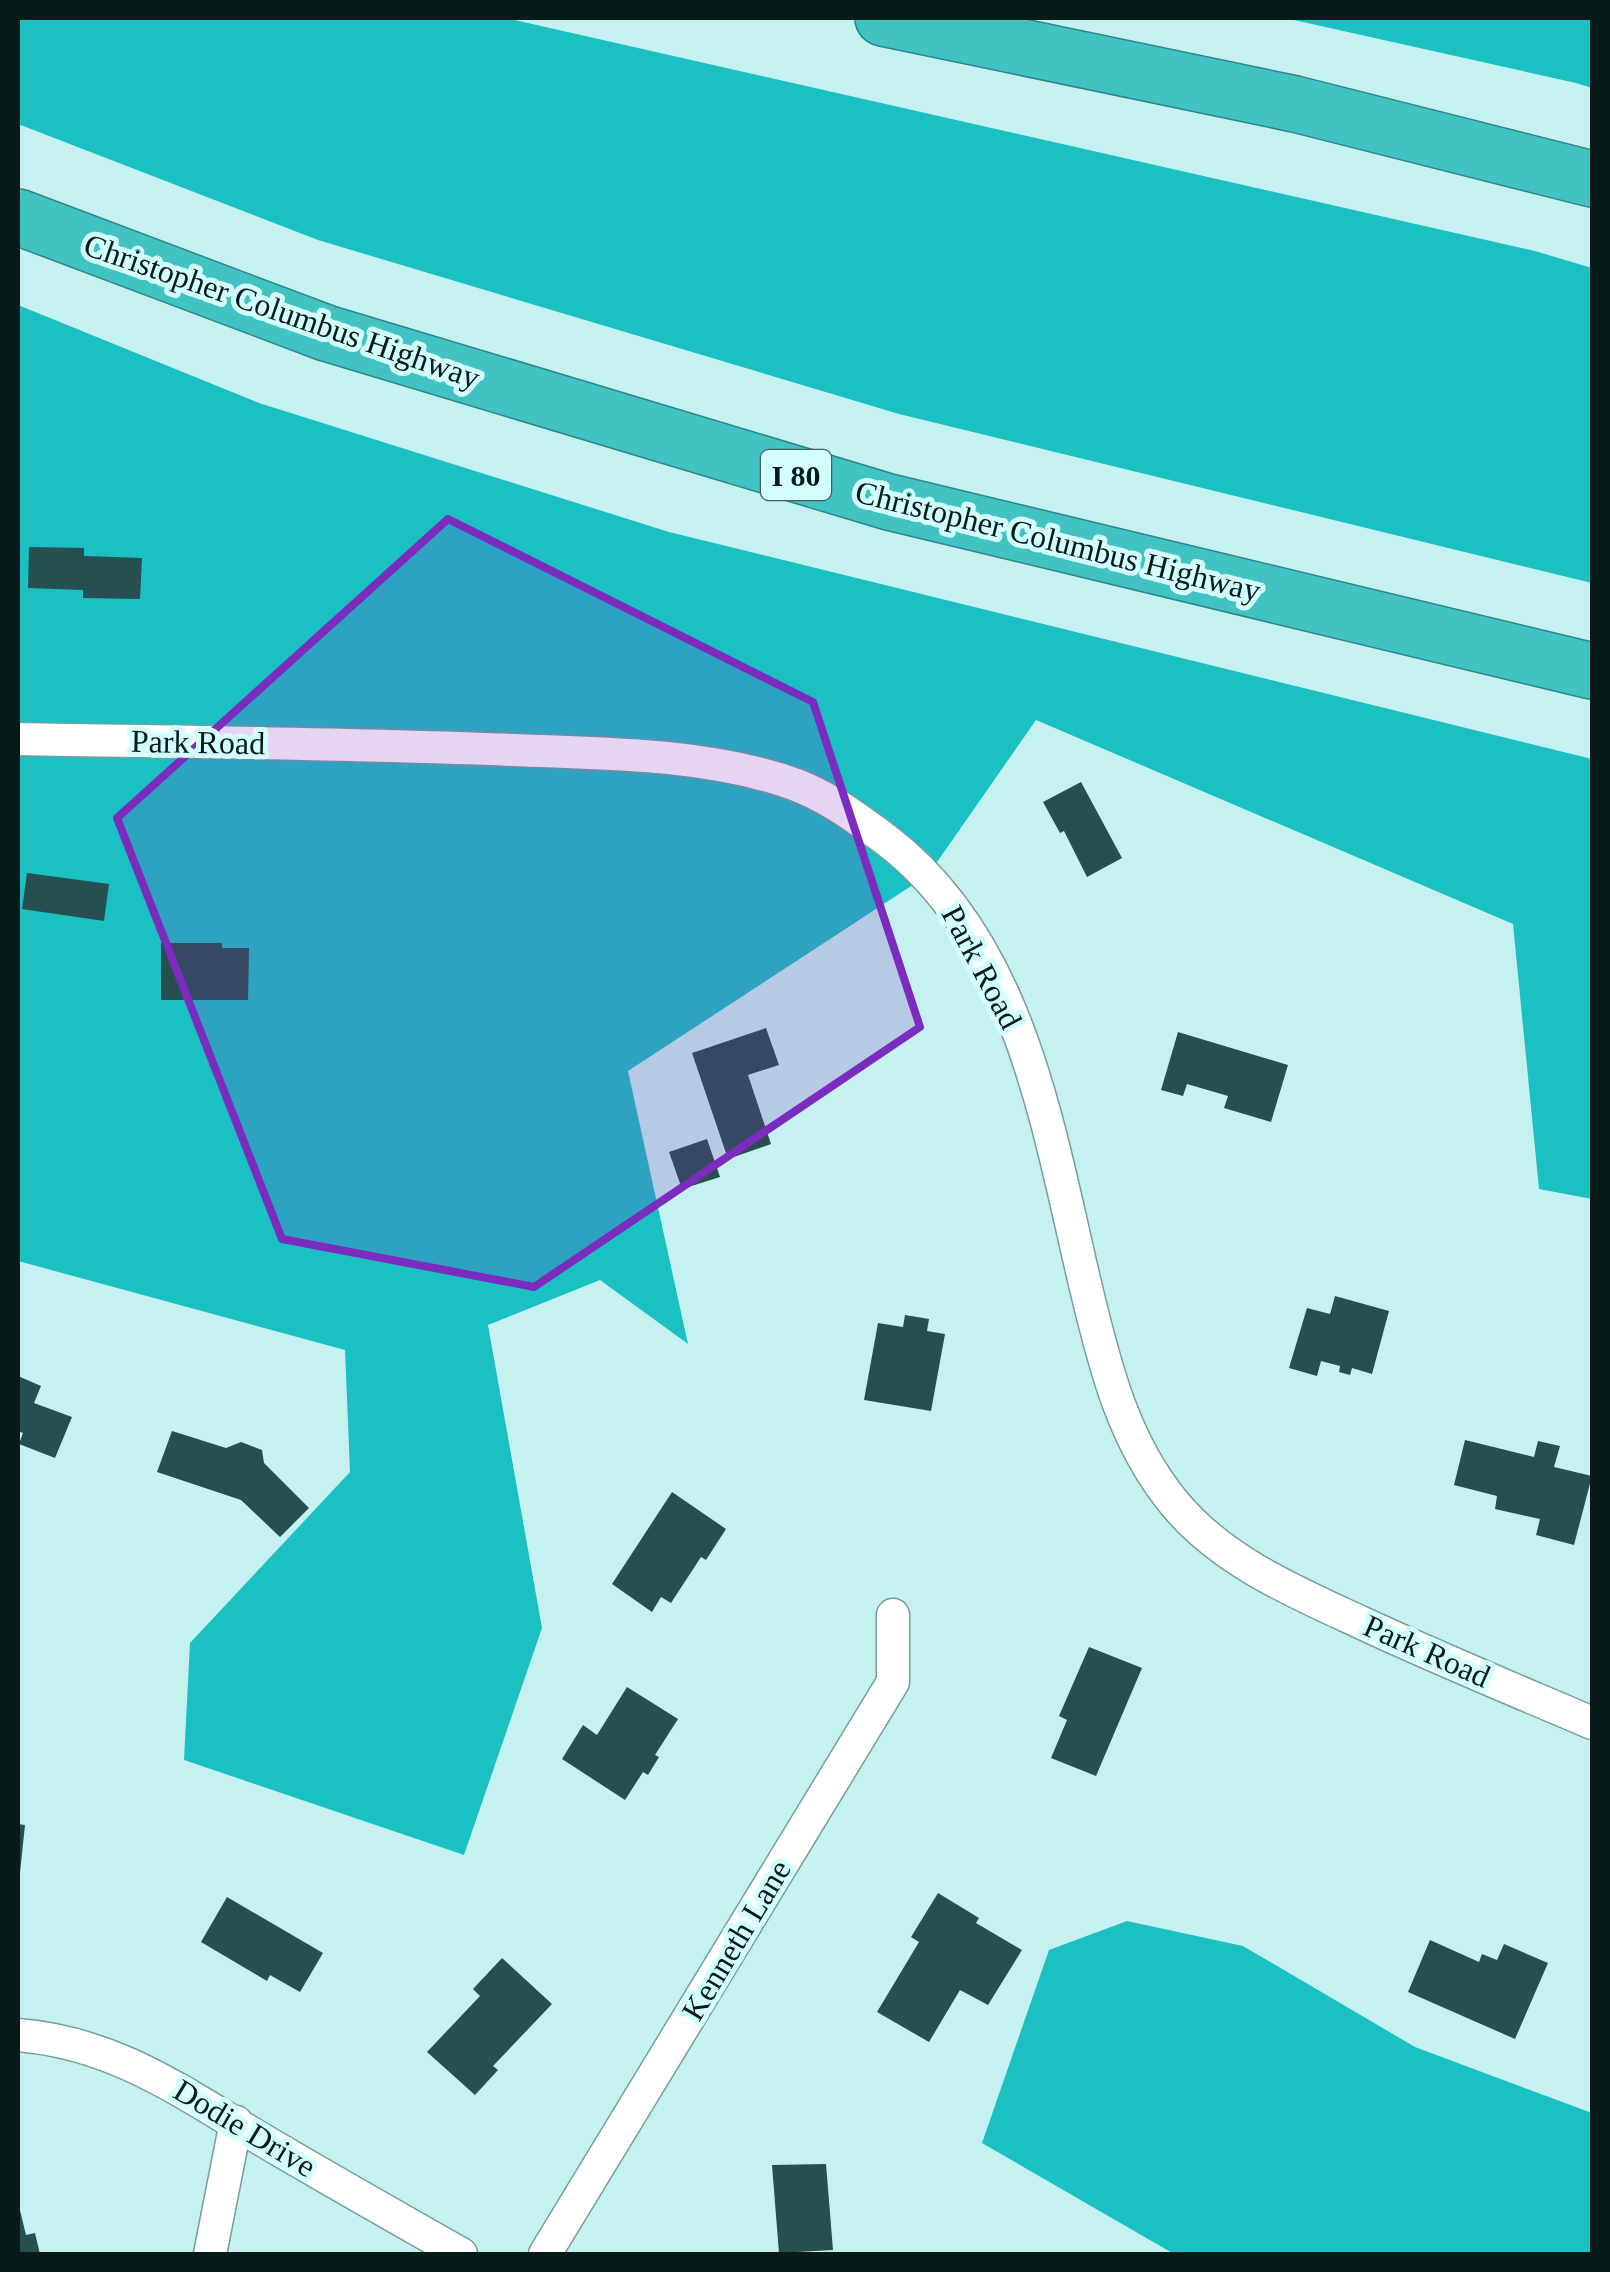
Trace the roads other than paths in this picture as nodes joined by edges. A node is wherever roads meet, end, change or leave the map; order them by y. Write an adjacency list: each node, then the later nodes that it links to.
1 (882, 18): 2 (highway)
2 (1592, 179)
3 (18, 217): 4 (highway, Christopher Columbus Highway / I 80)
4 (1592, 672)
5 (18, 739): 7 (street, Park Road)
6 (893, 1616): 12 (street, Kenneth Lane)
7 (1592, 1723)
8 (18, 2035): 9 (street, Dodie Drive)
9 (236, 2122): 10 (street); 11 (street, Dodie Drive)
10 (210, 2254)
11 (460, 2254)
12 (544, 2254)

